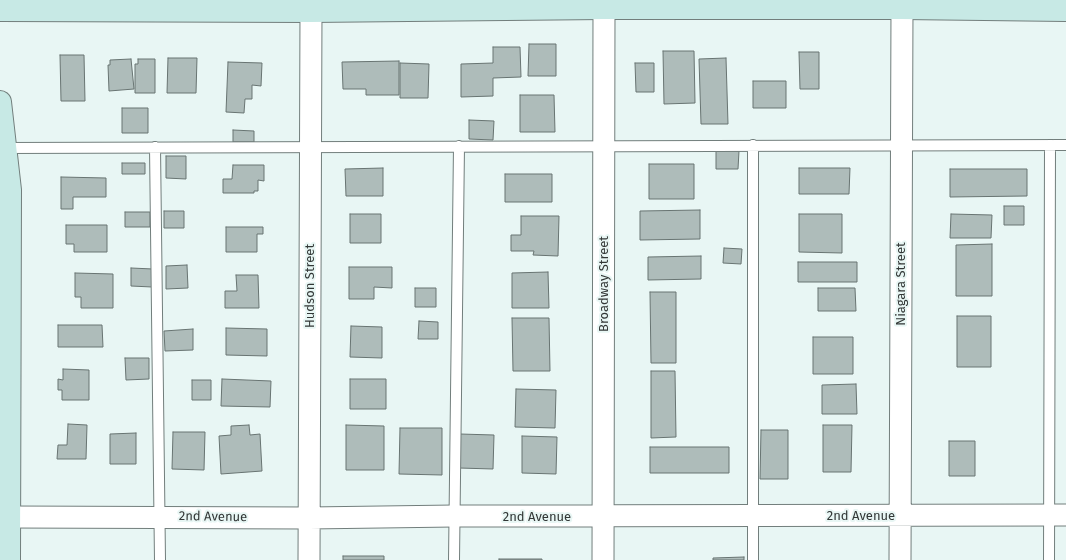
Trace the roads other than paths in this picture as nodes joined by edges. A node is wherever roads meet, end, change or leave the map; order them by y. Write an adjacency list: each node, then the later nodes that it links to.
1 (604, 8): 2 (street); 5 (street); 13 (street, Broadway Street)
2 (902, 8): 4 (street); 7 (street, Niagara Street)
3 (0, 10): 5 (street)
4 (1066, 10)
5 (311, 11): 11 (street, Hudson Street)
6 (0, 102): 15 (street)
7 (901, 144): 8 (lane); 9 (lane); 18 (street, Niagara Street)
8 (753, 145): 13 (lane); 17 (lane)
9 (1050, 145): 10 (lane); 19 (lane)
10 (1066, 145)
11 (310, 146): 12 (lane); 14 (lane); 23 (street, Hudson Street)
12 (459, 146): 13 (lane); 16 (lane)
13 (604, 146): 21 (street, Broadway Street)
14 (155, 147): 15 (lane); 20 (lane)
15 (6, 148): 22 (street)
16 (454, 516): 21 (street, 2nd Avenue); 23 (street, 2nd Avenue); 27 (lane)
17 (752, 516): 18 (street, 2nd Avenue); 21 (street, 2nd Avenue); 29 (lane)
18 (900, 516): 19 (street, 2nd Avenue); 30 (street, Niagara Street)
19 (1057, 516): 31 (lane)
20 (160, 517): 22 (street, 2nd Avenue); 23 (street, 2nd Avenue); 25 (lane)
21 (604, 517): 28 (street, Broadway Street)
22 (4, 518): 24 (street)
23 (309, 518): 26 (street, Hudson Street)
24 (9, 560)
25 (160, 560)
26 (309, 560)
27 (454, 560)
28 (604, 560)
29 (753, 560)
30 (900, 560)
31 (1049, 560)

